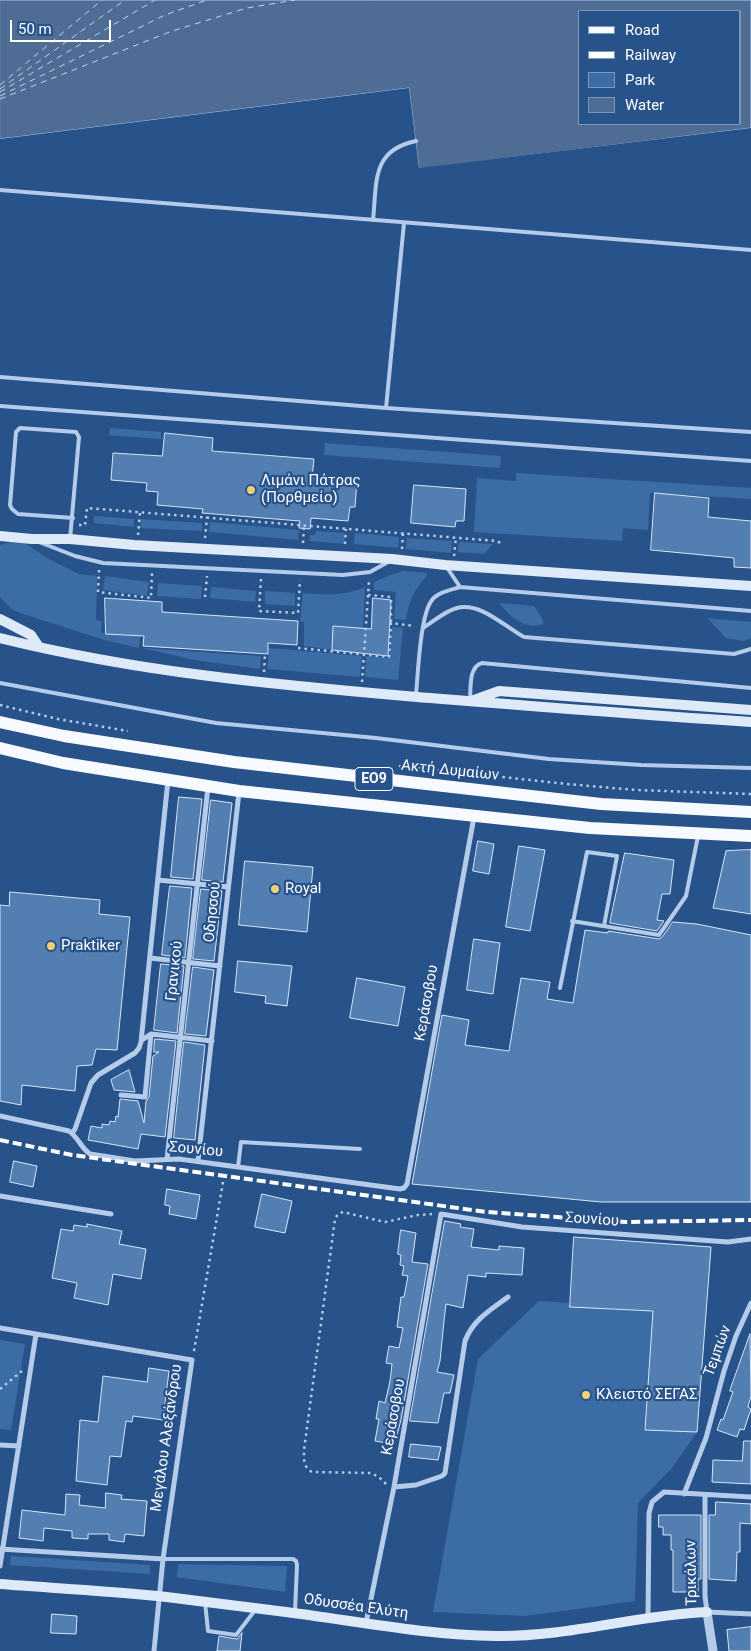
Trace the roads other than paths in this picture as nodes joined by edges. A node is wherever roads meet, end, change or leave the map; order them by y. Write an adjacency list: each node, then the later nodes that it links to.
1 (416, 141): 3 (lane)
2 (0, 190): 3 (lane)
3 (373, 220): 4 (lane)
4 (404, 223): 5 (lane); 8 (lane)
5 (751, 250)
6 (0, 377): 8 (lane)
7 (0, 406): 10 (lane)
8 (386, 408): 9 (lane)
9 (751, 432)
10 (751, 461)
11 (73, 518): 11 (lane); 14 (lane)
12 (0, 536): 13 (main road)
13 (32, 539): 14 (main road); 15 (lane)
14 (74, 539): 15 (main road)
15 (397, 560): 16 (main road)
16 (449, 566): 17 (main road); 18 (lane)
17 (751, 586)
18 (460, 587): 19 (lane); 21 (lane)
19 (751, 610)
20 (0, 619): 23 (main road)
21 (423, 628): 24 (lane); 27 (lane)
22 (0, 638): 23 (main road)
23 (39, 647): 27 (main road)
24 (751, 649)
25 (0, 683): 33 (lane)
26 (751, 688): 28 (lane)
27 (416, 696): 28 (main road)
28 (470, 701): 29 (main road); 31 (main road)
29 (751, 710)
30 (0, 722): 37 (main road, Ακτή Δυμαίων / ΕΟ9)
31 (751, 722)
32 (0, 748): 34 (main road, ΕΟ9)
33 (751, 768)
34 (168, 780): 35 (main road, ΕΟ9); 41 (street)
35 (208, 786): 36 (main road, ΕΟ9); 42 (street, Γρανικού)
36 (239, 791): 38 (main road, ΕΟ9); 43 (street, Οδησσού)
37 (751, 812)
38 (474, 817): 39 (main road, ΕΟ9); 61 (street, Κεράσοβου)
39 (698, 834): 40 (main road, ΕΟ9); 45 (lane)
40 (751, 836)
41 (158, 880): 42 (street); 46 (street)
42 (197, 884): 43 (street); 47 (street, Γρανικού)
43 (228, 887): 48 (street, Οδησσού)
44 (572, 921): 45 (lane); 45 (lane); 49 (lane)
45 (604, 926)
46 (150, 958): 47 (street, Οδησσού); 52 (street)
47 (189, 962): 48 (street, Οδησσού); 51 (street, Γρανικού)
48 (220, 966): 53 (street)
49 (560, 988)
50 (151, 1034): 51 (street); 52 (street); 54 (street)
51 (181, 1038): 53 (street); 58 (street, Γρανικού)
52 (142, 1040): 56 (street)
53 (212, 1041): 59 (street)
54 (121, 1095)
55 (0, 1116): 56 (street)
56 (72, 1133): 58 (street, Σουνίου)
57 (360, 1149): 60 (lane)
58 (167, 1159): 59 (street, Σουνίου)
59 (198, 1161): 60 (street, Σουνίου)
60 (238, 1167): 61 (street, Σουνίου)
61 (400, 1189)
62 (0, 1196): 63 (street)
63 (111, 1214)
64 (441, 1214): 65 (street, Σουνίου); 72 (street, Κεράσοβου)
65 (751, 1238)
66 (508, 1297): 72 (street)
67 (751, 1303): 73 (street, Τεμπών)
68 (0, 1328): 69 (street, Μεγάλου Αλεξάνδρου)
69 (36, 1334): 71 (street); 77 (street, Μεγάλου Αλεξάνδρου)
70 (0, 1445): 71 (street)
71 (20, 1446): 76 (street)
72 (394, 1487): 87 (street, Κεράσοβου)
73 (684, 1494): 74 (street); 86 (street)
74 (705, 1494): 75 (street); 83 (street, Τρικάλων)
75 (751, 1498)
76 (1, 1549): 77 (street); 78 (street)
77 (162, 1559): 80 (street, Μεγάλου Αλεξάνδρου); 84 (lane)
78 (0, 1566)
79 (0, 1584): 80 (main road, Οδυσσέα Ελύτη)
80 (158, 1596): 81 (main road, Οδυσσέα Ελύτη); 88 (street, Μεγάλου Αλεξάνδρου)
81 (205, 1602): 82 (main road, Οδυσσέα Ελύτη); 82 (lane)
82 (256, 1608): 84 (main road, Οδυσσέα Ελύτη)
83 (707, 1612): 85 (street); 86 (main road, Οδυσσέα Ελύτη); 89 (street, Τρικάλων)
84 (294, 1613): 87 (main road, Οδυσσέα Ελύτη)
85 (751, 1614)
86 (648, 1618): 87 (main road, Οδυσσέα Ελύτη)
87 (366, 1623)
88 (154, 1651)
89 (713, 1651)

